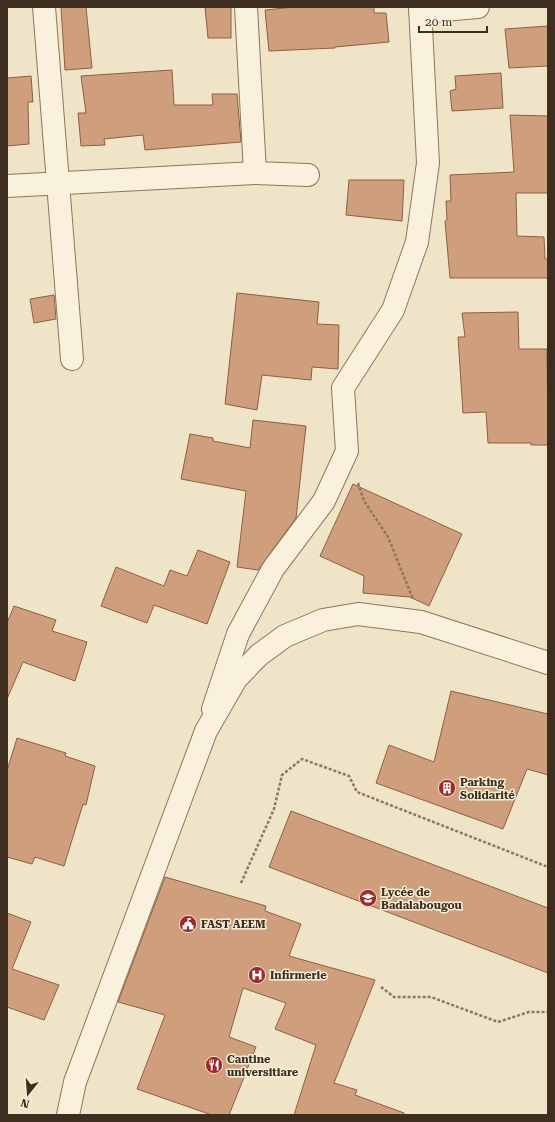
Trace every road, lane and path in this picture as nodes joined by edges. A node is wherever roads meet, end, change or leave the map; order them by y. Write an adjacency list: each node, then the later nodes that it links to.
1 (44, 7): 7 (street)
2 (246, 7): 5 (street)
3 (478, 7): 4 (street)
4 (420, 9): 10 (street)
5 (255, 173): 6 (street); 7 (street)
6 (308, 175)
7 (58, 183): 8 (street); 9 (street)
8 (7, 186)
9 (72, 359)
10 (347, 451): 11 (path); 13 (street)
11 (421, 622): 12 (street); 13 (street)
12 (548, 663)
13 (206, 731): 18 (street)
14 (548, 867): 15 (path)
15 (240, 883)
16 (381, 987): 17 (path)
17 (548, 1012)
18 (68, 1115)

